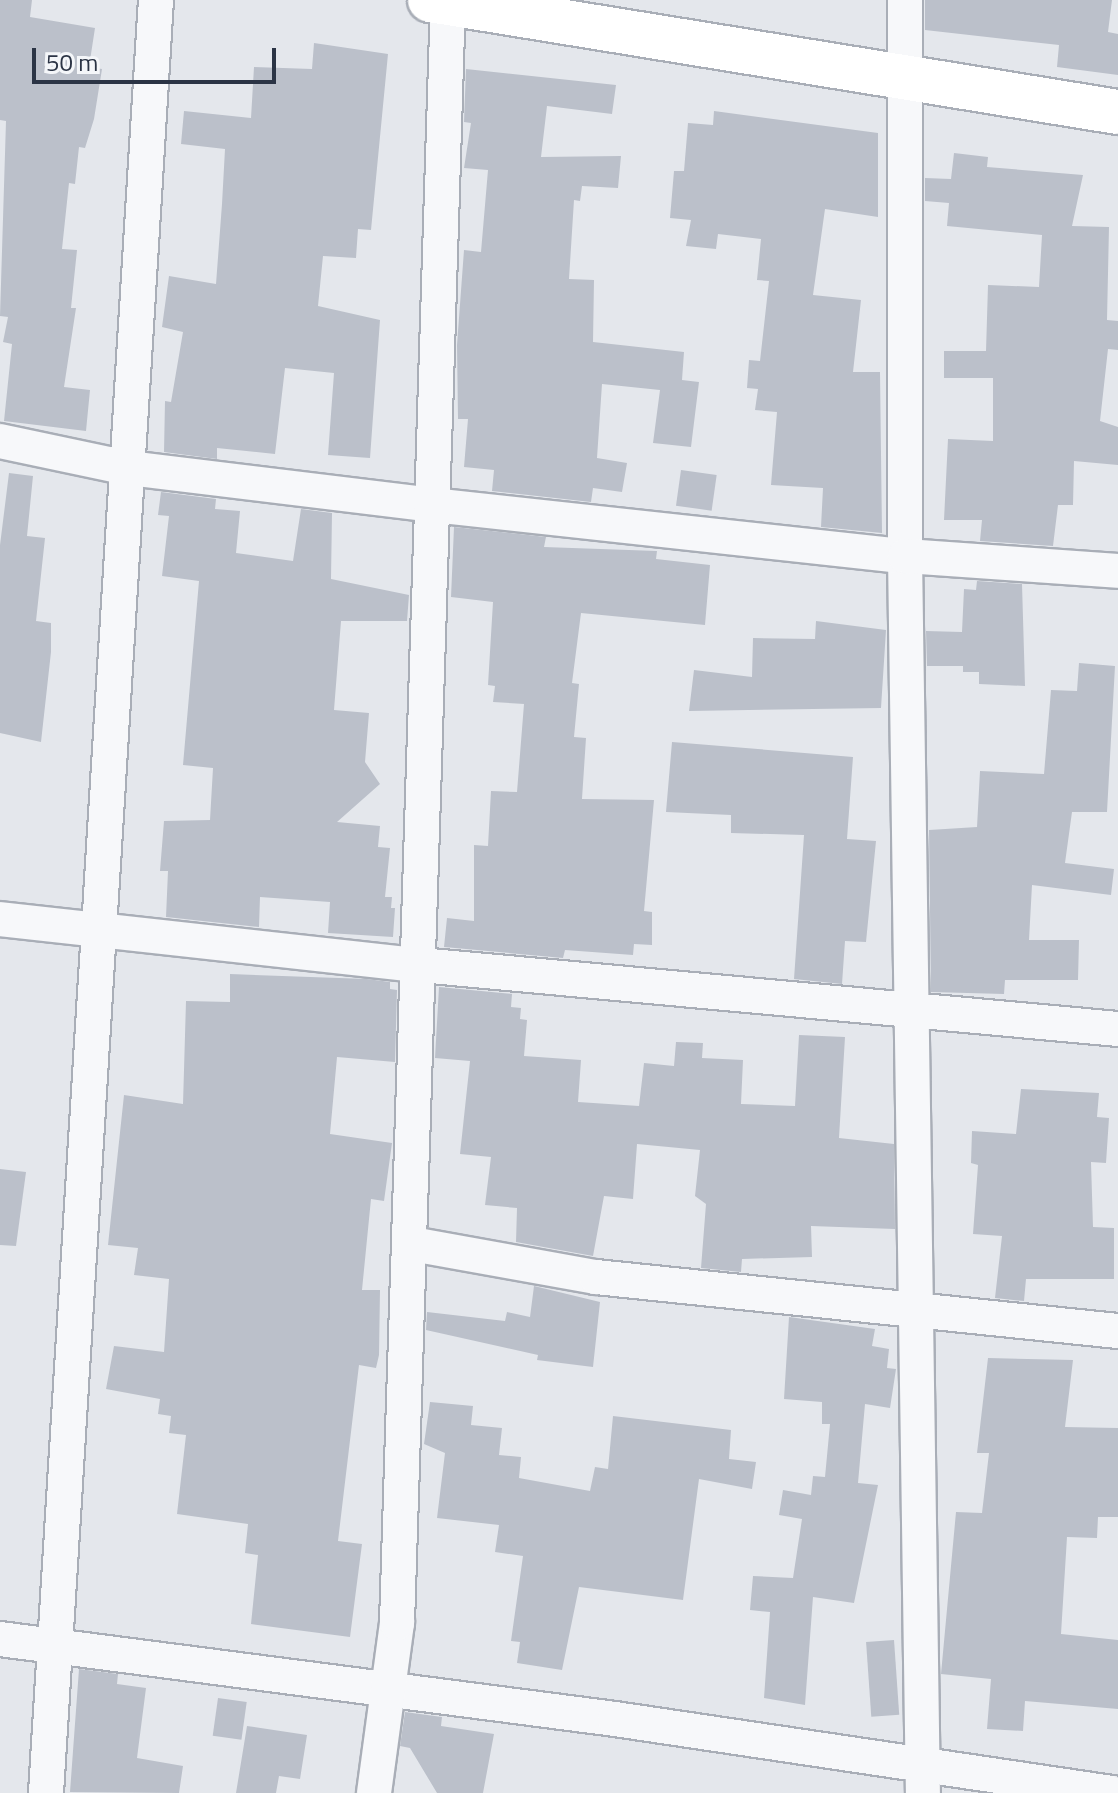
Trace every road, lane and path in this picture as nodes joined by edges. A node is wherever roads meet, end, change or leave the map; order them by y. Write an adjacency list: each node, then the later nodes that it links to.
1 (156, 0): 7 (street)
2 (905, 0): 4 (street)
3 (442, 1): 4 (street); 8 (street)
4 (908, 78): 5 (street); 9 (street)
5 (1118, 112)
6 (0, 441): 7 (street)
7 (128, 468): 8 (street); 12 (street)
8 (432, 505): 9 (street); 13 (street)
9 (905, 556): 10 (street); 14 (street)
10 (1118, 571)
11 (0, 919): 12 (street)
12 (100, 930): 13 (street); 20 (street)
13 (420, 965): 14 (street); 16 (street)
14 (912, 1010): 15 (street); 17 (street)
15 (1118, 1029)
16 (412, 1244): 17 (street); 21 (street)
17 (920, 1309): 18 (street); 22 (street)
18 (1118, 1331)
19 (0, 1639): 20 (street)
20 (53, 1647): 21 (street); 23 (street)
21 (392, 1688): 22 (street); 24 (street)
22 (923, 1778): 25 (street)
23 (46, 1793)
24 (374, 1793)
25 (1112, 1793)

